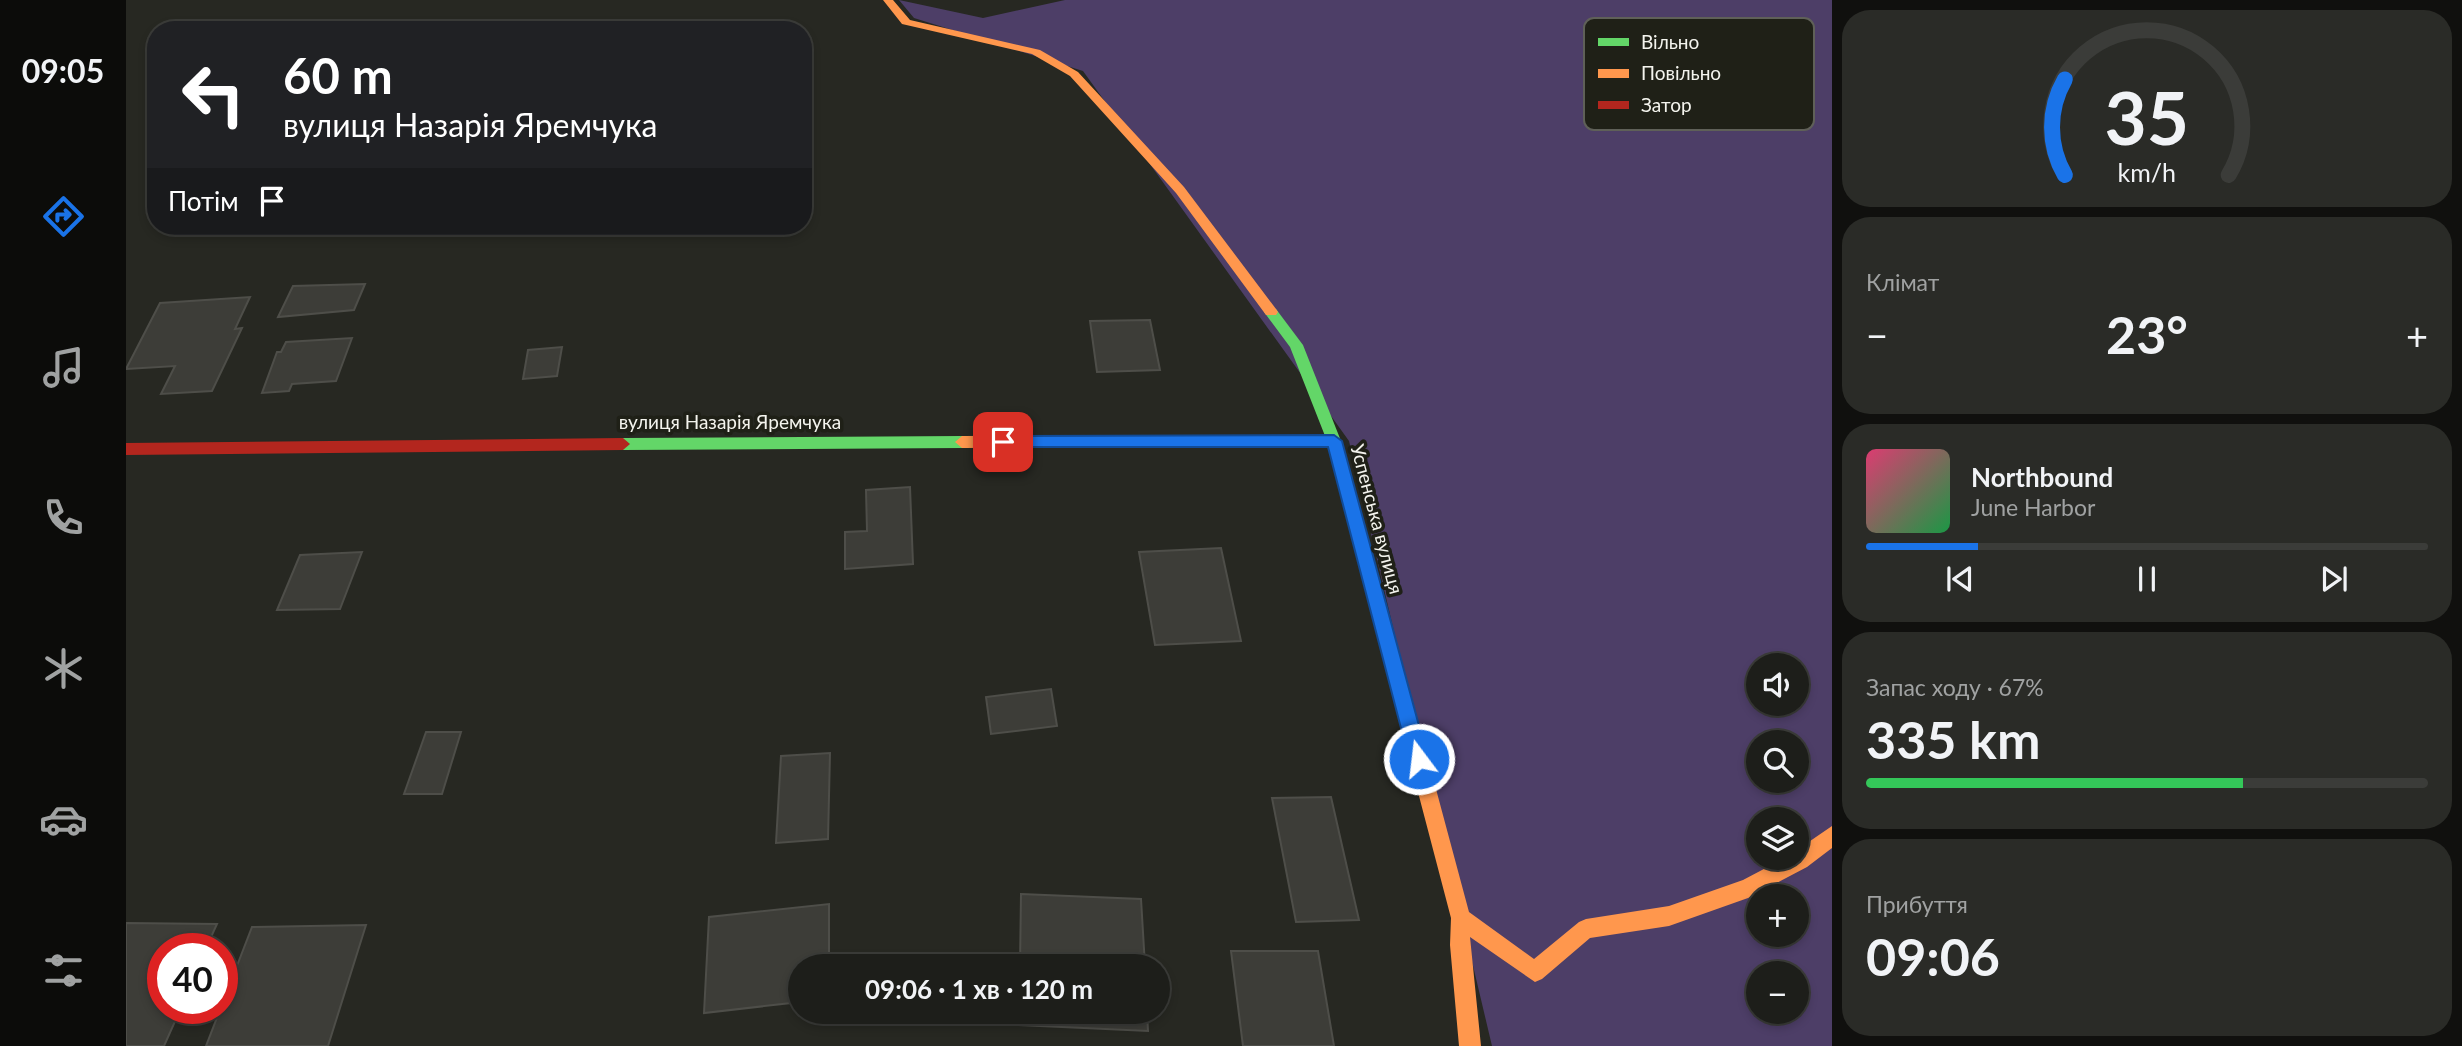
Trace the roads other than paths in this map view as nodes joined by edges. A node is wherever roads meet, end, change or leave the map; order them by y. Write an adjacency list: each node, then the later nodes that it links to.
1 (888, 0): 2 (street, Успенська вулиця)
2 (1334, 441): 3 (street, вулиця Назарія Яремчука); 5 (street, Успенська вулиця)
3 (126, 449)
4 (1832, 836): 5 (street)
5 (1461, 918): 6 (street, Успенська вулиця)
6 (1470, 1046)

